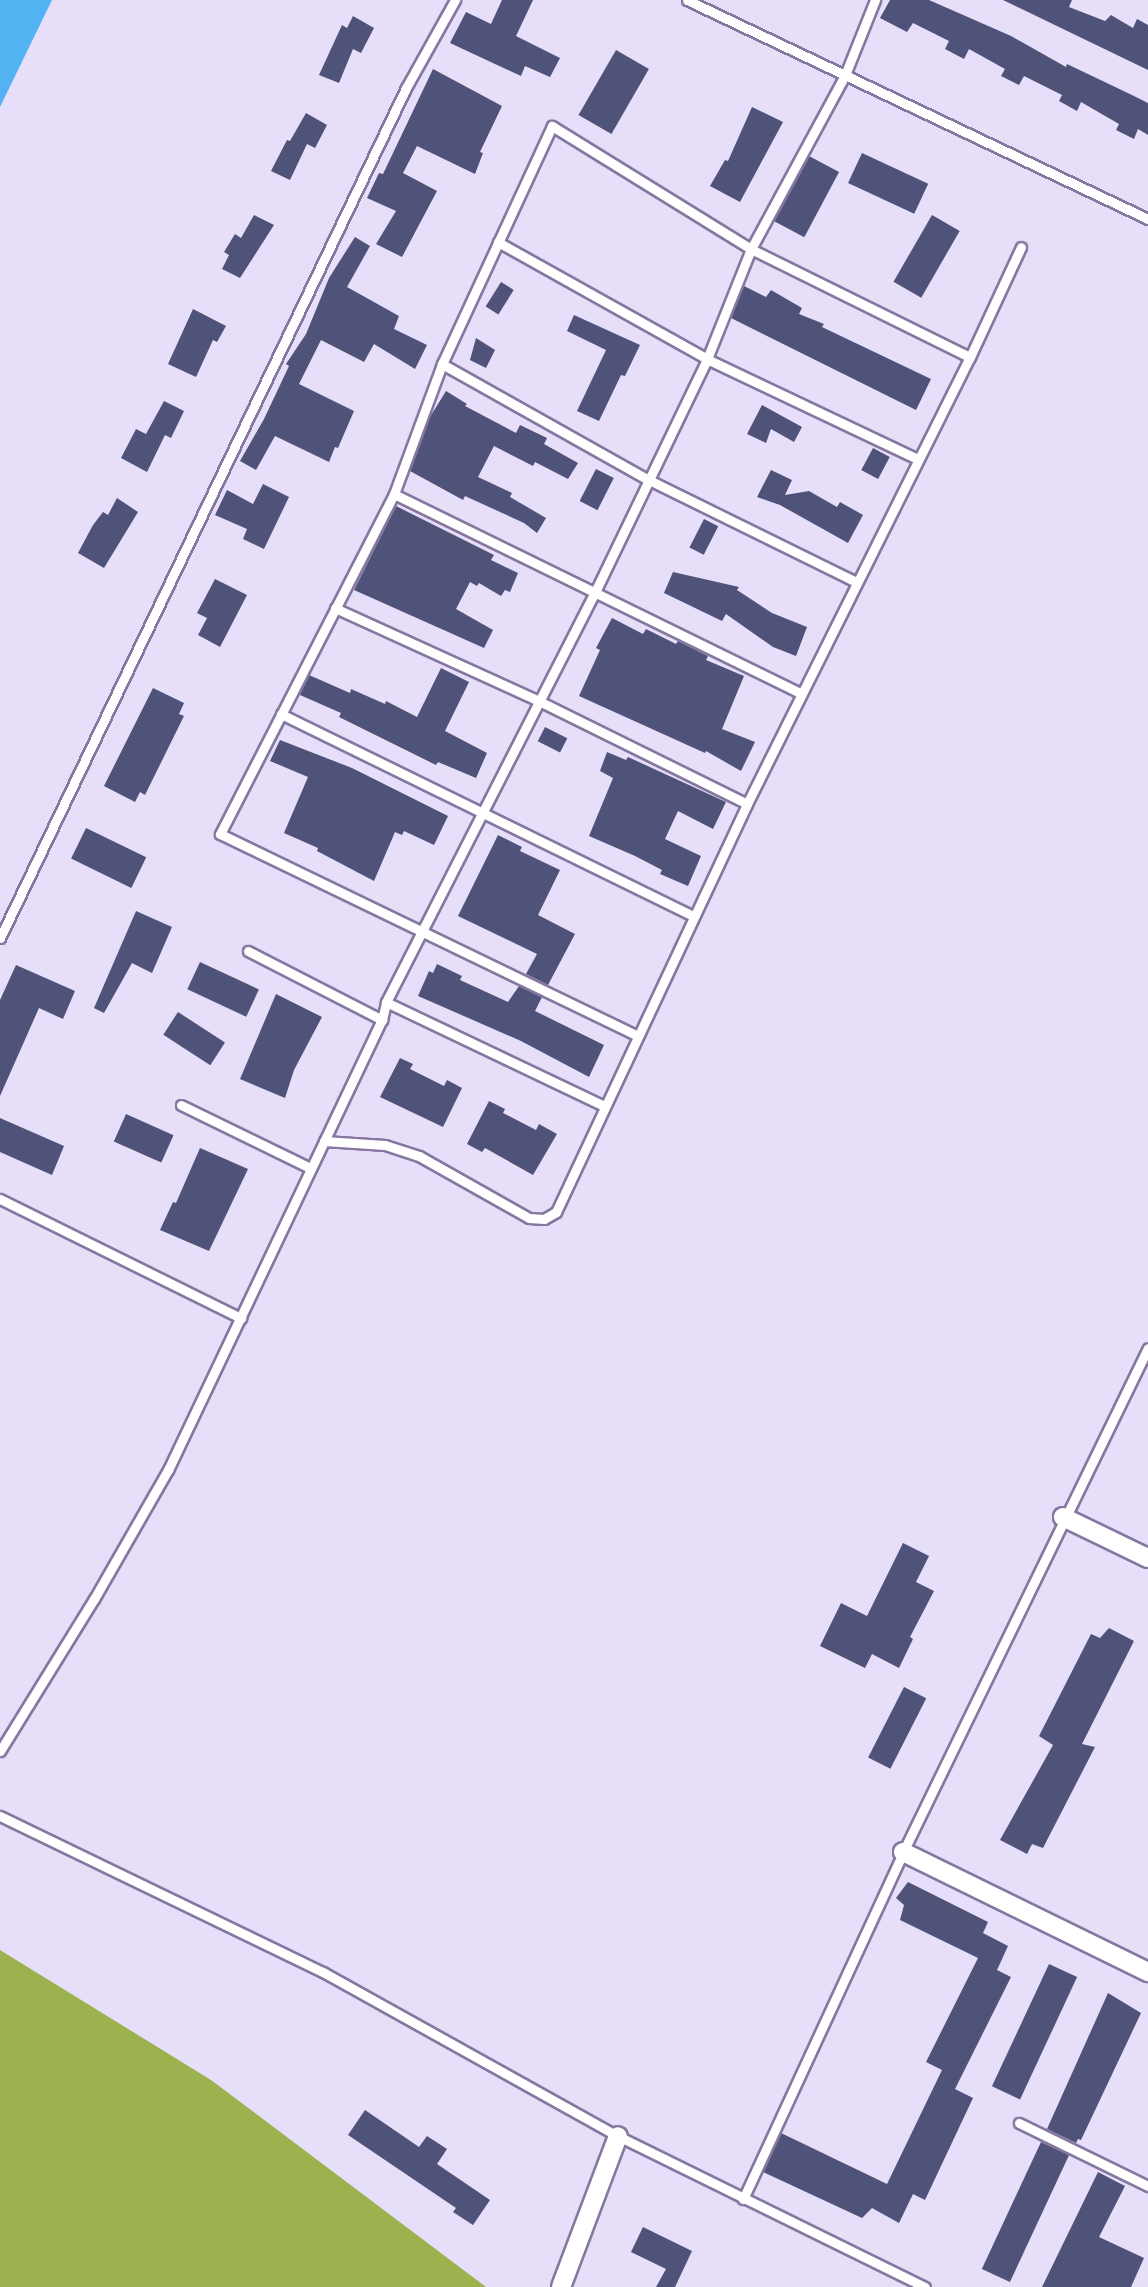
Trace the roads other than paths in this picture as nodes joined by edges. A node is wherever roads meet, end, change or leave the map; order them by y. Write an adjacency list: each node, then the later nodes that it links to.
1 (455, 0): 25 (lane)
2 (687, 0): 4 (lane)
3 (875, 0): 4 (lane)
4 (845, 75): 5 (lane); 8 (lane)
5 (1148, 219)
6 (498, 242): 8 (lane); 10 (lane); 11 (lane)
7 (1021, 247): 9 (lane)
8 (751, 249): 9 (lane); 10 (lane)
9 (970, 358): 12 (lane)
10 (707, 359): 12 (lane); 13 (lane)
11 (442, 364): 13 (lane); 14 (lane)
12 (918, 459): 15 (lane)
13 (647, 479): 15 (lane); 16 (lane)
14 (394, 494): 16 (lane); 17 (lane)
15 (856, 582): 18 (lane)
16 (596, 590): 18 (lane); 19 (lane)
17 (335, 608): 19 (lane); 20 (lane)
18 (803, 694): 21 (lane)
19 (539, 701): 21 (lane); 22 (lane)
20 (281, 714): 22 (lane); 24 (lane)
21 (747, 804): 23 (lane)
22 (483, 811): 23 (lane); 24 (lane)
23 (693, 916): 29 (lane)
24 (423, 933): 27 (lane); 29 (lane)
25 (0, 938)
26 (248, 951): 28 (lane)
27 (386, 1002): 28 (lane); 31 (lane)
28 (382, 1020): 32 (lane)
29 (636, 1035): 31 (lane)
30 (181, 1105): 33 (lane)
31 (604, 1106): 32 (lane)
32 (324, 1141): 33 (lane)
33 (310, 1168): 35 (lane)
34 (0, 1199): 35 (lane)
35 (241, 1318): 39 (lane)
36 (1148, 1348): 37 (lane)
37 (1063, 1517): 38 (street); 41 (lane)
38 (1148, 1558)
39 (0, 1751)
40 (0, 1816): 44 (lane)
41 (903, 1852): 42 (street); 46 (lane)
42 (1148, 1972)
43 (1019, 2123): 45 (lane)
44 (618, 2136): 46 (lane); 47 (street)
45 (1148, 2186)
46 (743, 2199): 48 (lane)
47 (561, 2287)
48 (925, 2287)

